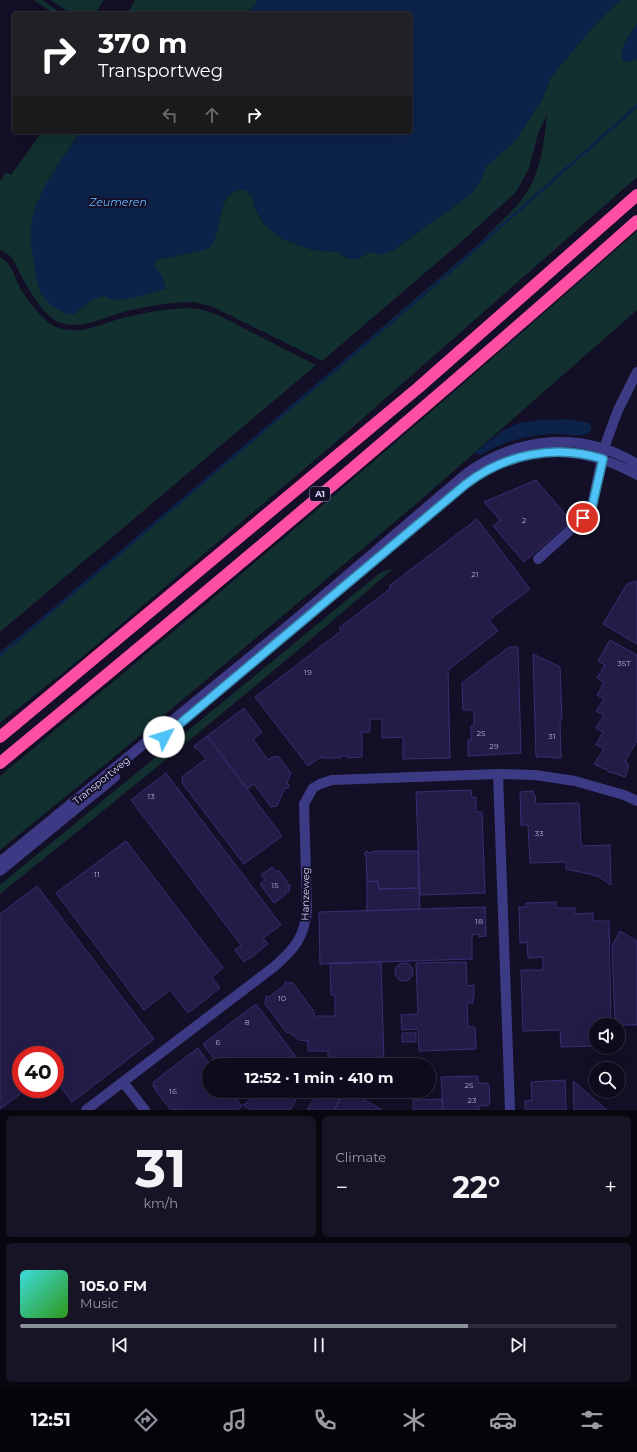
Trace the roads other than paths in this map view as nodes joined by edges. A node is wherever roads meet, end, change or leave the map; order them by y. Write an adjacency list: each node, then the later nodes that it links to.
1 (637, 196): 9 (highway, A1)
2 (637, 221): 10 (highway, A1)
3 (637, 372): 4 (street)
4 (604, 448): 5 (street); 6 (street, Transportweg); 13 (street, Transportweg)
5 (603, 459): 7 (street, Transportweg); 8 (street); 14 (street, Transportweg)
6 (637, 464)
7 (637, 475)
8 (538, 559)
9 (0, 738)
10 (0, 763)
11 (498, 774): 12 (street, Hanzeweg); 15 (street, Hanzeweg); 18 (street)
12 (637, 801)
13 (0, 862)
14 (0, 871)
15 (123, 1082): 16 (street, Hanzeweg); 17 (street)
16 (86, 1110)
17 (145, 1110)
18 (510, 1110)

